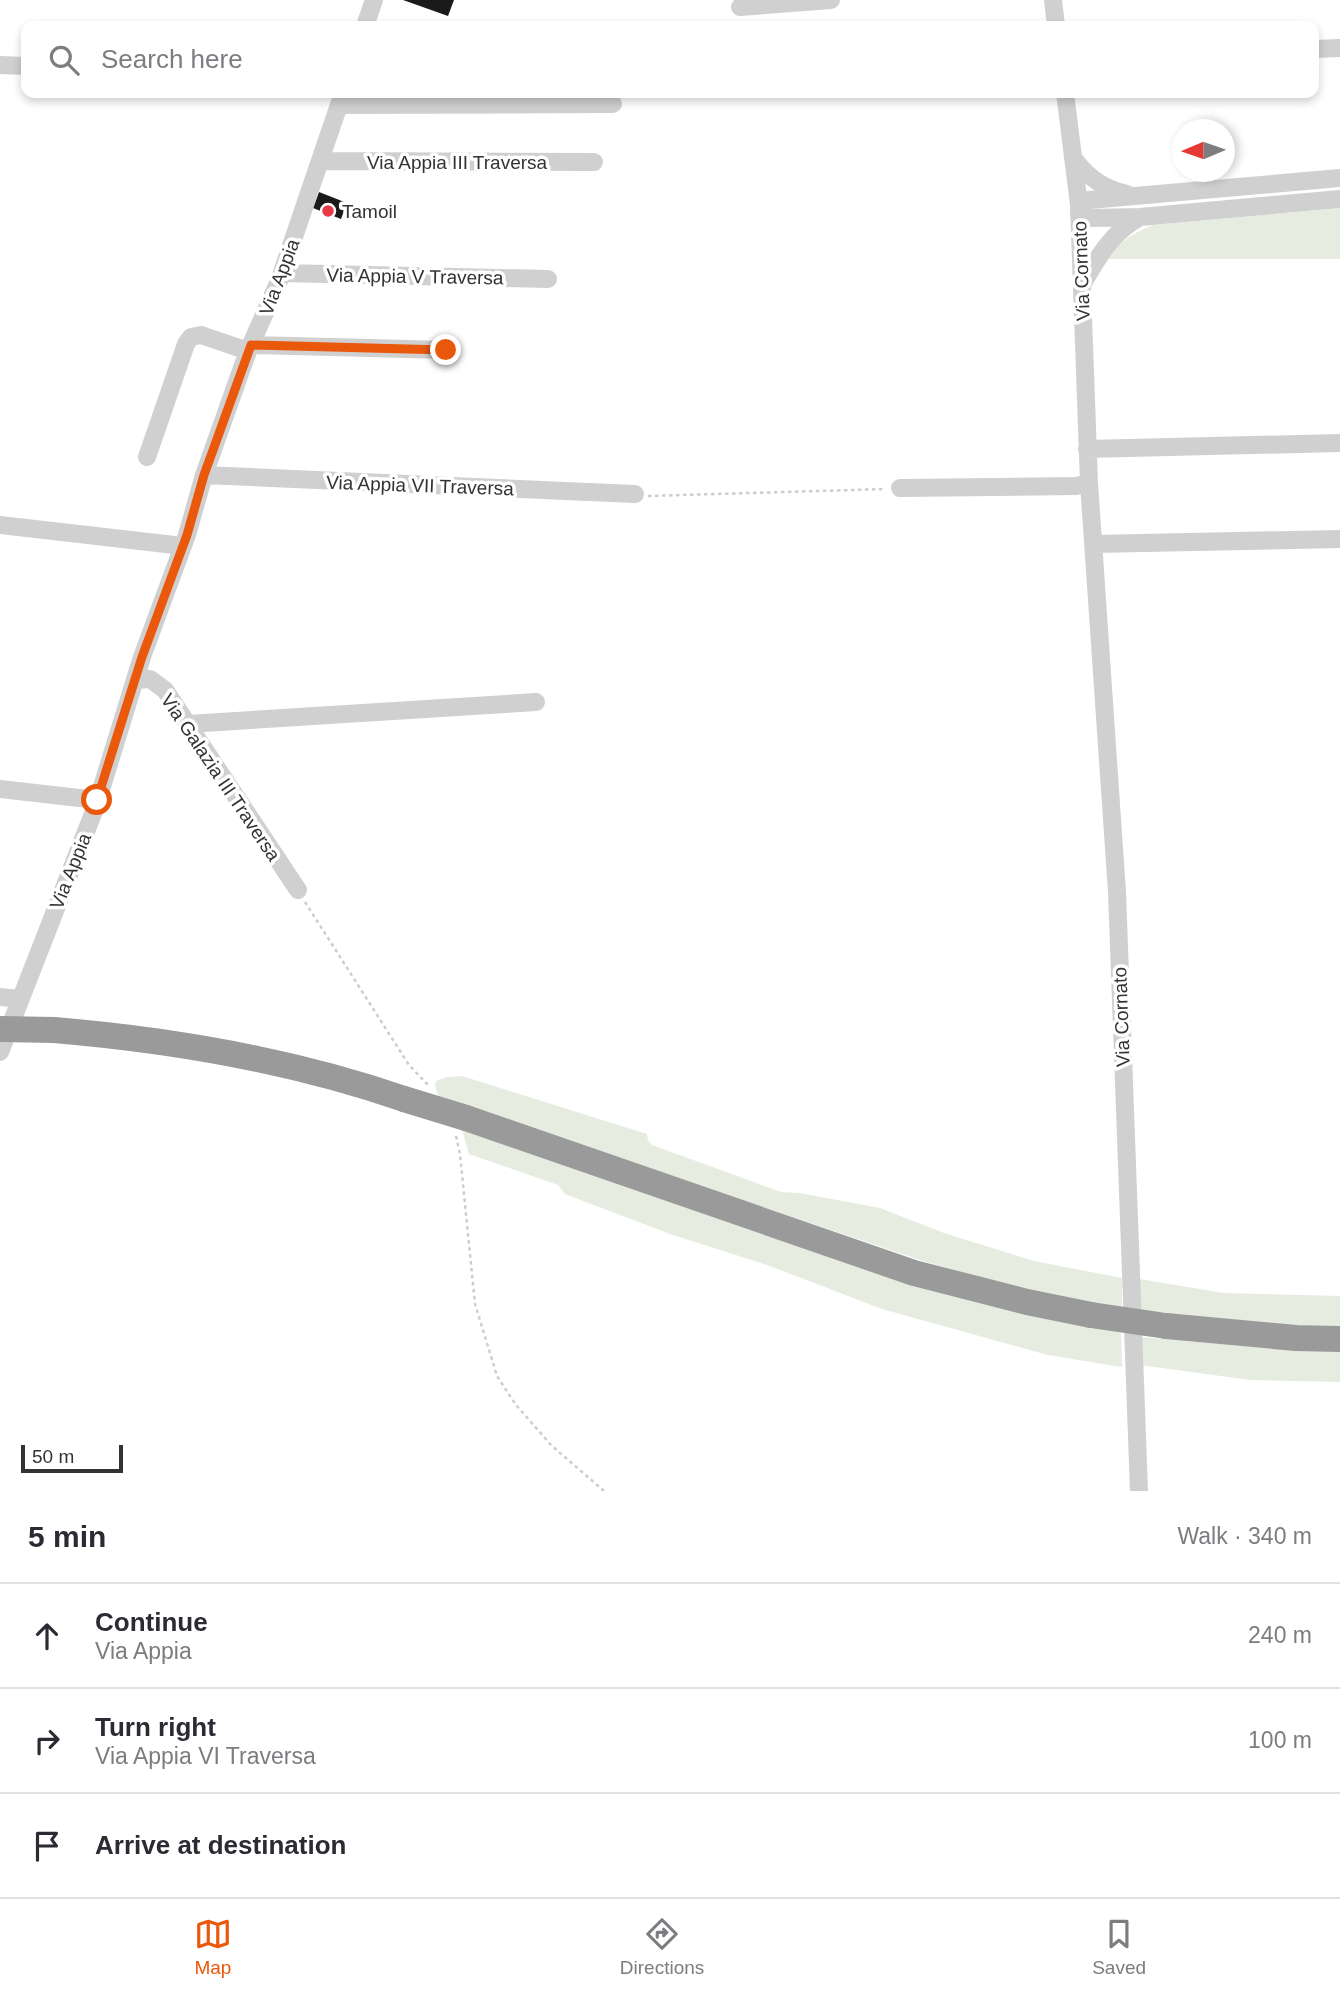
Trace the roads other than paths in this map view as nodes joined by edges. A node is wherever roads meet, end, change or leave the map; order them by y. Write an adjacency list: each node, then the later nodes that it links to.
1 (374, 0): 5 (street)
2 (831, 0): 4 (street)
3 (1053, 0): 6 (street)
4 (740, 7)
5 (367, 21)
6 (1055, 21)
7 (1340, 48): 8 (street)
8 (1319, 49)
9 (0, 65): 10 (street)
10 (21, 66)
11 (1066, 98): 14 (street, Via Cornato)
12 (341, 99): 13 (street); 15 (street, Via Appia)
13 (612, 104)
14 (1075, 160): 18 (street); 20 (street, Via Cornato)
15 (320, 161): 16 (street, Via Appia III Traversa); 22 (street, Via Appia)
16 (594, 162)
17 (1340, 178): 18 (street)
18 (1134, 196): 20 (street)
19 (1340, 199): 21 (street)
20 (1079, 210): 21 (street); 24 (street, Via Cornato)
21 (1140, 217): 24 (street)
22 (282, 273): 23 (street, Via Appia V Traversa); 25 (street, Via Appia)
23 (548, 279)
24 (1082, 285): 28 (street, Via Cornato)
25 (250, 348): 26 (street); 29 (street); 30 (street, Via Appia)
26 (446, 350)
27 (1340, 443): 28 (street)
28 (1087, 449): 31 (street, Via Cornato)
29 (147, 457)
30 (204, 475): 33 (street, Via Appia VII Traversa); 37 (street, Via Appia)
31 (1089, 483): 32 (street); 36 (street, Via Cornato)
32 (900, 488)
33 (635, 495)
34 (0, 525): 37 (street)
35 (1340, 539): 36 (street)
36 (1093, 544): 49 (street, Via Cornato)
37 (183, 546): 38 (street, Via Appia)
38 (135, 680): 40 (street, Via Galazia III Traversa); 42 (street, Via Appia)
39 (536, 702): 40 (street)
40 (188, 724): 43 (street, Via Galazia III Traversa)
41 (0, 789): 42 (street)
42 (97, 800): 45 (street, Via Appia)
43 (298, 890)
44 (0, 997): 45 (street)
45 (20, 999): 47 (street, Via Appia)
46 (0, 1029): 48 (highway, bridge)
47 (0, 1052)
48 (1340, 1339)
49 (1139, 1491)

